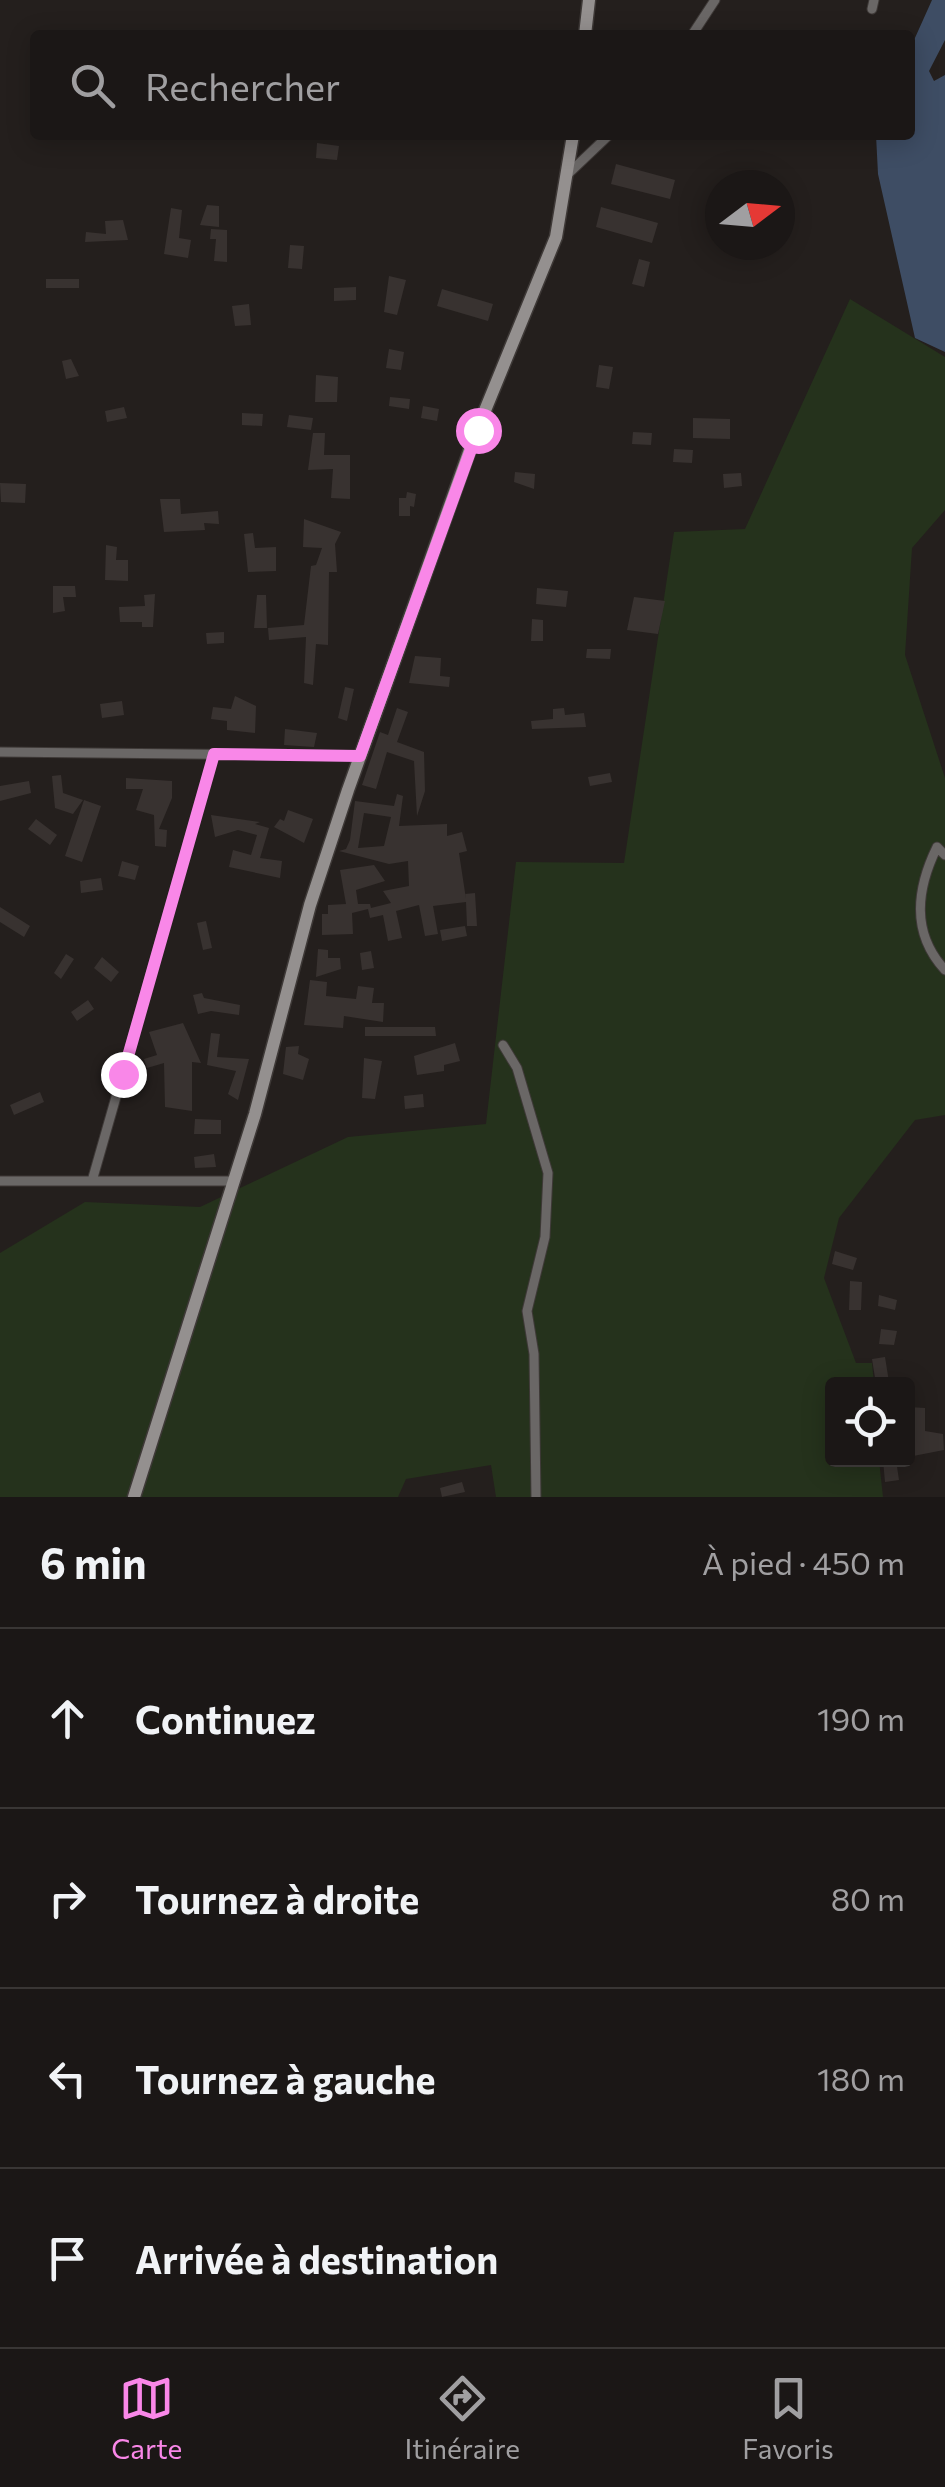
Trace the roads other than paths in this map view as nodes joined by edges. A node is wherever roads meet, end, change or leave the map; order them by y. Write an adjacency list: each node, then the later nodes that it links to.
1 (589, 0): 3 (main road)
2 (715, 0): 4 (street)
3 (586, 30)
4 (695, 30)
5 (572, 140): 7 (main road)
6 (604, 140): 7 (street)
7 (569, 173): 10 (main road)
8 (0, 752): 9 (street)
9 (214, 754): 10 (street); 15 (street)
10 (360, 756): 16 (main road)
11 (945, 855): 12 (street)
12 (945, 970)
13 (503, 1045): 18 (street)
14 (0, 1181): 15 (street)
15 (92, 1181): 16 (street)
16 (232, 1181): 17 (main road)
17 (134, 1497)
18 (536, 1497)

